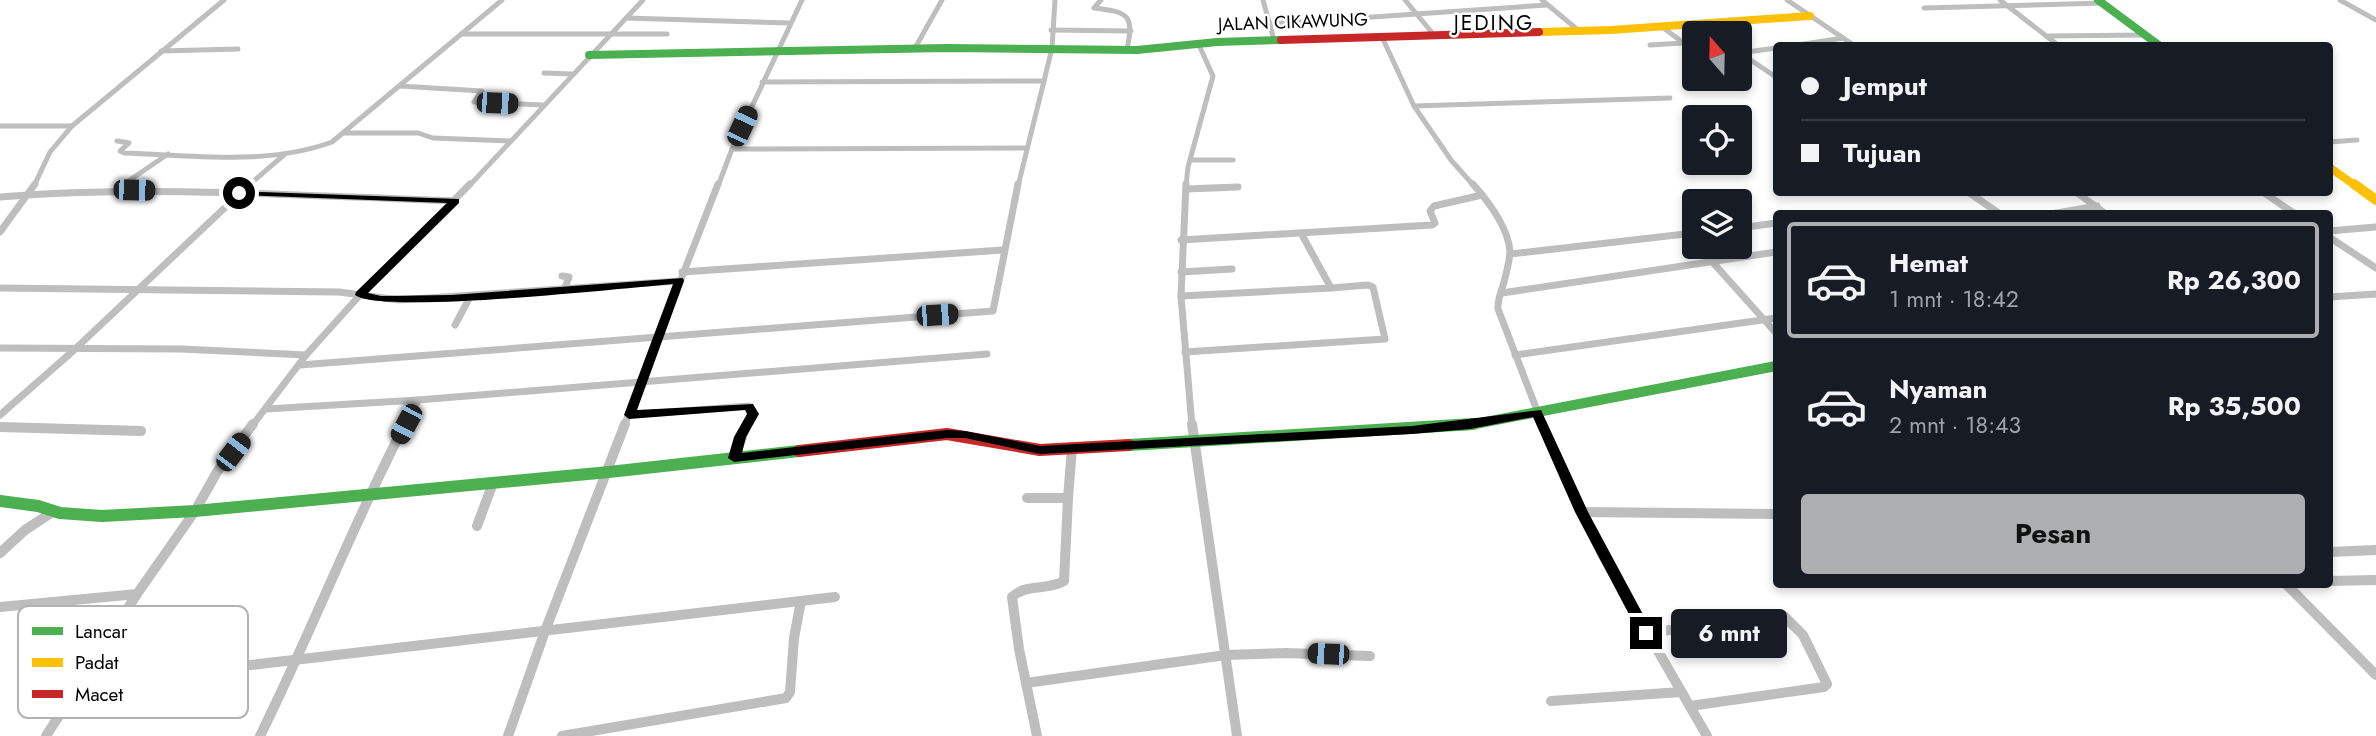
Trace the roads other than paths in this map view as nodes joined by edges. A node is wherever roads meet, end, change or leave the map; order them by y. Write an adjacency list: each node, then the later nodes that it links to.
1 (224, 0): 52 (street)
2 (502, 0): 31 (street)
3 (643, 0): 20 (street)
4 (803, 0): 23 (street)
5 (942, 0): 47 (street)
6 (1055, 0): 27 (street)
7 (1101, 0): 29 (street)
8 (1263, 0): 24 (street)
9 (1405, 0): 18 (street)
10 (1542, 0): 15 (street)
11 (1787, 0): 19 (street)
12 (2000, 0): 16 (street)
13 (2340, 0): 21 (street)
14 (2101, 2): 16 (street); 34 (street)
15 (1547, 5): 18 (street); 28 (street)
16 (2007, 6): 17 (street); 35 (street)
17 (1924, 8)
18 (1417, 15): 24 (street); 33 (street)
19 (1810, 16): 22 (street, JALAN CIKAWUNG); 37 (street)
20 (626, 18): 23 (street); 30 (street)
21 (2376, 20)
22 (1726, 21)
23 (789, 23): 53 (street)
24 (1270, 24): 38 (street)
25 (1682, 24): 26 (street, JALAN CIKAWUNG)
26 (1661, 26): 28 (street, JALAN CIKAWUNG); 39 (street)
27 (1051, 30): 29 (street); 48 (street)
28 (1578, 30): 33 (street, JALAN CIKAWUNG)
29 (1131, 31): 51 (street)
30 (611, 33): 31 (street); 32 (street); 55 (street)
31 (461, 34): 62 (street)
32 (667, 34)
33 (1434, 35): 36 (street, JALAN CIKAWUNG)
34 (2146, 35): 35 (street); 43 (street)
35 (2046, 36): 42 (street)
36 (1382, 37): 38 (street, JALAN CIKAWUNG); 65 (street)
37 (1843, 38): 40 (street); 41 (street)
38 (1273, 40): 45 (street, JALAN CIKAWUNG)
39 (1682, 42)
40 (1818, 42)
41 (1849, 42)
42 (2054, 42)
43 (2155, 42)
44 (1682, 43): 46 (street)
45 (1198, 44): 51 (street, JALAN CIKAWUNG); 77 (street)
46 (1650, 46)
47 (915, 48): 48 (street, JALAN CIKAWUNG); 53 (street, JALAN CIKAWUNG)
48 (1052, 48): 51 (street, JALAN CIKAWUNG); 60 (street)
49 (1773, 48): 54 (street)
50 (238, 49): 52 (street)
51 (1127, 50)
52 (161, 51): 67 (street)
53 (778, 51): 55 (street, JALAN CIKAWUNG); 61 (street)
54 (1752, 52)
55 (589, 55): 58 (street)
56 (1752, 62): 59 (street)
57 (544, 73): 58 (street)
58 (571, 74): 64 (street)
59 (1773, 75)
60 (1044, 81): 61 (street); 73 (street)
61 (762, 82): 74 (street)
62 (400, 86): 64 (street); 68 (street)
63 (1670, 98): 65 (street)
64 (543, 105): 71 (street)
65 (1414, 106): 85 (street)
66 (0, 126): 67 (street)
67 (72, 126): 84 (street)
68 (344, 132): 71 (street); 76 (street)
69 (2357, 140): 72 (street)
70 (117, 141): 75 (street)
71 (510, 141): 91 (street)
72 (2333, 142)
73 (1025, 148): 74 (street); 106 (street)
74 (732, 149): 114 (street)
75 (168, 153): 76 (street); 82 (street)
76 (285, 154): 83 (street)
77 (1191, 160): 78 (street); 81 (street)
78 (1233, 160)
79 (2333, 170): 90 (street)
80 (1238, 187): 81 (street)
81 (1186, 189): 104 (street)
82 (116, 190): 83 (street); 84 (street)
83 (239, 193): 91 (street); 116 (street)
84 (30, 194): 89 (street); 101 (street)
85 (1482, 195): 102 (street); 108 (street)
86 (1974, 196): 93 (street)
87 (2082, 196): 92 (street)
88 (2269, 196): 96 (street)
89 (0, 197)
90 (2376, 200)
91 (455, 201): 121 (street)
92 (2097, 206): 94 (street); 95 (street)
93 (1994, 210)
94 (2074, 210)
95 (2102, 210)
96 (2289, 210)
97 (1773, 223): 98 (street)
98 (1752, 226)
99 (2376, 228): 100 (street)
100 (2333, 231)
101 (0, 232)
102 (1301, 233): 104 (street); 117 (street)
103 (1682, 234): 108 (street)
104 (1181, 240): 112 (street)
105 (2333, 240): 110 (street)
106 (1003, 250): 114 (street); 129 (street)
107 (1773, 252): 109 (street)
108 (1510, 254): 119 (street)
109 (1712, 261): 119 (street); 126 (street)
110 (2376, 268)
111 (1233, 269): 112 (street)
112 (1181, 272): 122 (street)
113 (562, 276): 118 (street)
114 (681, 277): 118 (street); 129 (street)
115 (0, 288): 116 (street)
116 (142, 288): 121 (street); 131 (street)
117 (1331, 288): 122 (street); 132 (street)
118 (564, 290): 123 (street)
119 (1502, 293): 135 (street)
120 (2376, 294): 124 (street)
121 (360, 295): 123 (street); 134 (street)
122 (1181, 296): 132 (street)
123 (470, 297): 127 (street)
124 (2333, 297)
125 (1773, 318): 126 (street)
126 (1764, 320): 128 (street); 135 (street)
127 (455, 326)
128 (1773, 330)
129 (658, 336): 136 (street); 138 (street)
130 (0, 348): 131 (street)
131 (79, 348): 134 (street); 142 (street)
132 (1185, 352): 146 (street)
133 (987, 354): 138 (street)
134 (306, 355): 136 (street)
135 (1515, 355): 141 (street)
136 (300, 365): 140 (street)
137 (1773, 367): 141 (street)
138 (641, 382): 139 (street); 143 (street)
139 (418, 400): 140 (street); 151 (street)
140 (266, 409): 155 (street)
141 (1537, 413): 146 (street); 157 (street)
142 (0, 415)
143 (629, 415): 148 (street); 149 (street)
144 (0, 427): 145 (street)
145 (141, 431)
146 (1193, 441): 147 (street); 173 (street)
147 (1072, 448): 148 (street); 153 (street)
148 (734, 458): 149 (street)
149 (609, 472): 150 (street); 171 (street)
150 (493, 483): 151 (street); 159 (street)
151 (368, 495): 155 (street); 175 (street)
152 (1027, 498): 153 (street)
153 (1068, 498): 178 (street)
154 (0, 501): 156 (street)
155 (195, 510): 156 (street); 166 (street)
156 (57, 512): 162 (street)
157 (1581, 512): 158 (street); 172 (street)
158 (1773, 514)
159 (477, 526)
160 (2376, 550): 161 (street)
161 (2333, 552)
162 (0, 553)
163 (2376, 580): 164 (street)
164 (2333, 581)
165 (2290, 588): 177 (street)
166 (137, 594): 169 (street); 170 (street)
167 (835, 597): 168 (street)
168 (801, 601): 171 (street); 186 (street)
169 (129, 606)
170 (0, 607)
171 (545, 631): 175 (street); 185 (street)
172 (1646, 633): 179 (street); 181 (street)
173 (1226, 655): 174 (street); 178 (street); 188 (street)
174 (1370, 656)
175 (298, 659): 176 (street); 184 (street)
176 (248, 665)
177 (2376, 675)
178 (1026, 683): 187 (street)
179 (1681, 692): 180 (street); 181 (street)
180 (1551, 701)
181 (1690, 706): 189 (street)
182 (58, 718): 183 (street)
183 (46, 736)
184 (260, 736)
185 (508, 736)
186 (562, 736)
187 (1037, 736)
188 (1237, 736)
189 (1707, 736)

